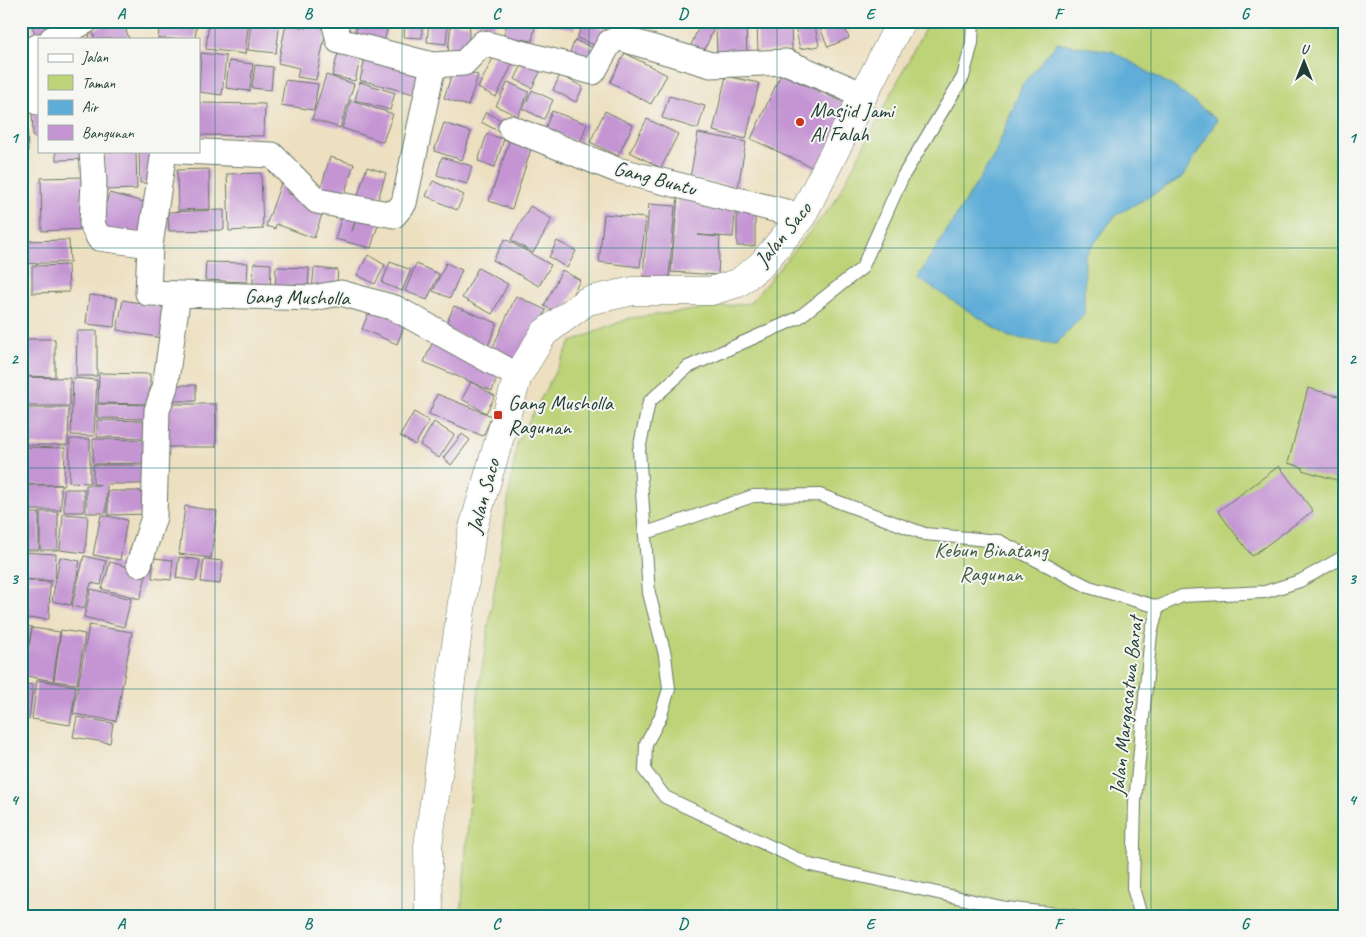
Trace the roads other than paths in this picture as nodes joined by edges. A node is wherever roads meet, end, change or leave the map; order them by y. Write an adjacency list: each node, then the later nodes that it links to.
1 (86, 21): 5 (street)
2 (334, 21): 7 (street)
3 (901, 21): 8 (main road, Jalan Saco)
4 (973, 21): 18 (lane)
5 (54, 38)
6 (38, 46): 9 (street)
7 (433, 65): 8 (street); 13 (street)
8 (864, 95): 14 (main road, Jalan Saco)
9 (32, 102)
10 (511, 128): 14 (street, Gang Buntu)
11 (92, 152): 15 (street)
12 (164, 152): 15 (street)
13 (198, 152)
14 (802, 216): 17 (main road, Jalan Saco)
15 (150, 245): 16 (street, Gang Musholla)
16 (178, 294): 17 (street, Gang Musholla); 20 (street)
17 (518, 376): 22 (main road, Jalan Saco)
18 (646, 533): 21 (lane); 23 (lane)
19 (1345, 556): 21 (lane, Jalan Margasatwa Barat)
20 (139, 564)
21 (1158, 608): 24 (lane, Jalan Margasatwa Barat)
22 (429, 916)
23 (1074, 916)
24 (1141, 916)

